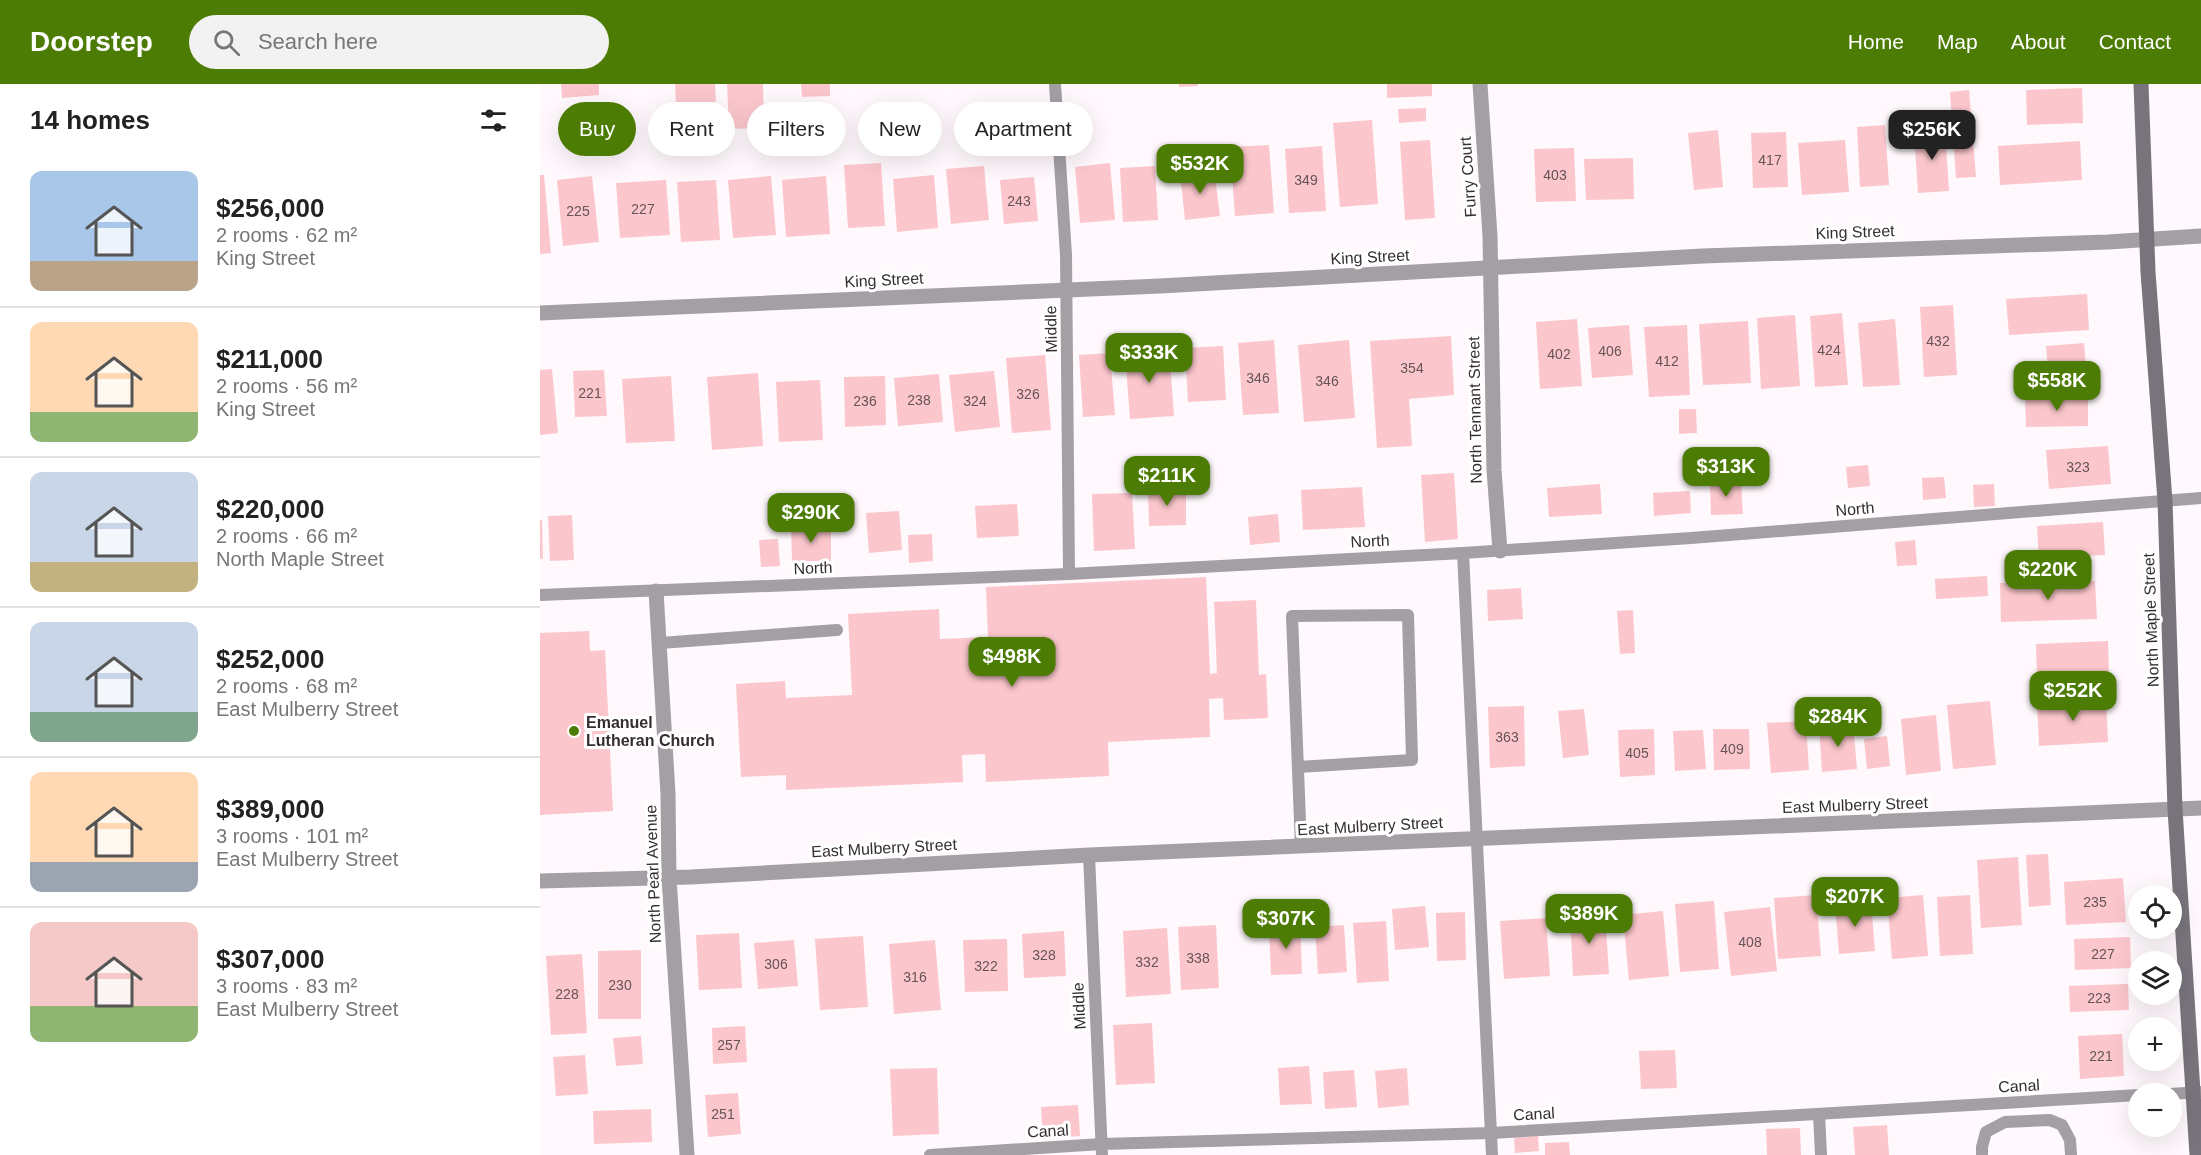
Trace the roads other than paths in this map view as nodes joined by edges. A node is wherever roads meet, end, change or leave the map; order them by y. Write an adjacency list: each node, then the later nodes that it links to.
1 (1055, 84): 7 (lane, Middle)
2 (1480, 84): 6 (street, Furry Court)
3 (2141, 84): 5 (street, North Maple Street)
4 (2201, 236): 5 (street, King Street)
5 (2146, 238): 6 (street, King Street); 10 (street, North Maple Street)
6 (1491, 268): 7 (street, King Street); 11 (street, North Tennant Street)
7 (1067, 290): 8 (street, King Street); 13 (lane, Middle)
8 (540, 313)
9 (2201, 498): 10 (lane, North)
10 (2165, 501): 11 (lane, North); 20 (street, North Maple Street)
11 (1500, 551): 12 (lane, North)
12 (1464, 553): 13 (lane, North); 21 (lane)
13 (1069, 574): 14 (lane, North)
14 (656, 591): 15 (lane, North); 17 (street, North Pearl Avenue)
15 (540, 595)
16 (837, 630): 17 (lane)
17 (660, 643): 24 (street, North Pearl Avenue)
18 (1298, 767): 18 (lane); 22 (lane)
19 (2201, 808): 20 (street, East Mulberry Street)
20 (2175, 809): 21 (street, East Mulberry Street); 26 (street, North Maple Street)
21 (1478, 839): 22 (street, East Mulberry Street); 30 (lane)
22 (1301, 847): 23 (street, East Mulberry Street)
23 (1089, 855): 24 (street, East Mulberry Street); 31 (lane, Middle)
24 (669, 878): 25 (street, East Mulberry Street); 32 (street, North Pearl Avenue)
25 (540, 881)
26 (2197, 1092): 27 (lane); 38 (street, North Maple Street)
27 (2182, 1093)
28 (2128, 1096): 29 (lane, Canal)
29 (1819, 1114): 30 (lane, Canal); 35 (lane)
30 (1491, 1134): 31 (lane, Canal); 34 (lane)
31 (1102, 1150): 33 (lane, Canal)
32 (687, 1155)
33 (930, 1155)
34 (1492, 1155)
35 (1821, 1155)
36 (1982, 1155): 37 (lane)
37 (2071, 1155)
38 (2197, 1155)

